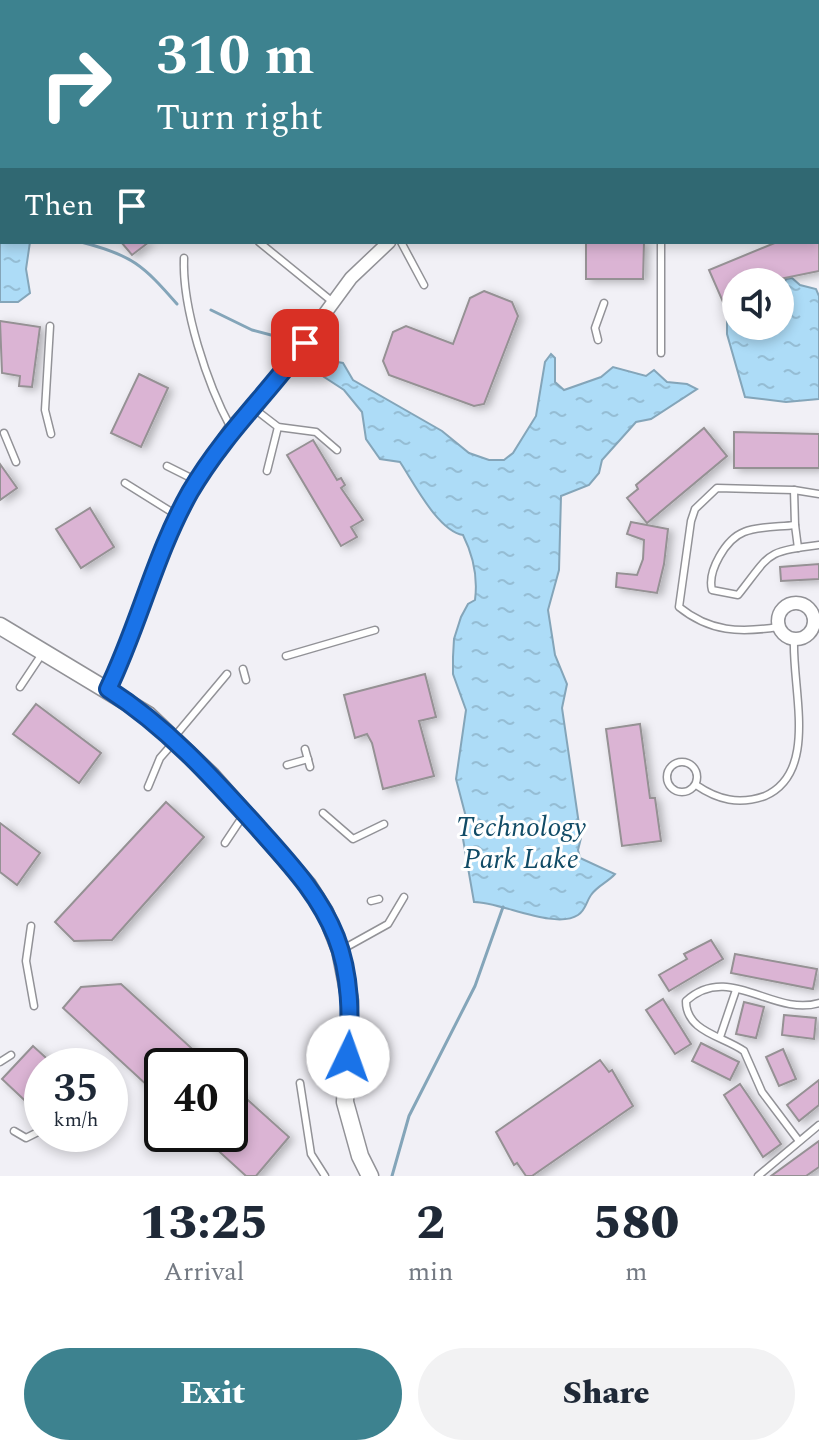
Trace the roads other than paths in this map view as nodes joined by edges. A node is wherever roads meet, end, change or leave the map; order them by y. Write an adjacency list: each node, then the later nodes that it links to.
1 (261, 244): 7 (lane)
2 (387, 244): 7 (street)
3 (402, 244): 6 (lane)
4 (661, 244): 11 (lane)
5 (184, 258): 14 (lane)
6 (424, 285)
7 (334, 303): 12 (street)
8 (604, 303): 10 (lane)
9 (50, 326): 16 (lane)
10 (598, 340)
11 (661, 353)
12 (252, 407): 13 (lane); 14 (street)
13 (278, 427): 17 (lane); 20 (lane)
14 (231, 428): 21 (street)
15 (4, 433): 18 (lane)
16 (51, 434)
17 (337, 450)
18 (16, 462)
19 (167, 466): 21 (lane)
20 (267, 471)
21 (197, 481): 25 (street)
22 (125, 483): 25 (lane)
23 (794, 490): 24 (lane); 26 (lane); 31 (lane)
24 (819, 494)
25 (178, 516): 40 (street)
26 (795, 525): 28 (lane); 28 (lane)
27 (819, 545): 28 (lane)
28 (798, 548)
29 (816, 612): 31 (street); 33 (street)
30 (0, 626): 34 (street)
31 (778, 627): 33 (street)
32 (375, 630): 35 (lane)
33 (794, 640): 44 (lane)
34 (42, 654): 39 (lane); 40 (street)
35 (286, 656)
36 (243, 669): 38 (lane)
37 (227, 674): 41 (lane)
38 (246, 680)
39 (20, 687)
40 (108, 689): 41 (street)
41 (174, 740): 45 (lane); 46 (street)
42 (305, 749): 43 (lane)
43 (287, 765)
44 (696, 785): 44 (lane)
45 (148, 787)
46 (245, 813): 49 (lane); 54 (street)
47 (323, 813): 48 (lane)
48 (384, 824)
49 (225, 843)
50 (404, 897): 54 (lane)
51 (379, 899): 52 (lane)
52 (371, 901)
53 (31, 926): 57 (lane)
54 (340, 950): 66 (street)
55 (736, 990): 56 (lane); 58 (lane); 58 (lane)
56 (819, 1003)
57 (34, 1006)
58 (720, 1037): 65 (lane)
59 (11, 1055): 60 (lane)
60 (0, 1062)
61 (300, 1083): 67 (lane)
62 (819, 1125): 65 (lane)
63 (14, 1131): 64 (lane)
64 (24, 1137)
65 (799, 1141): 68 (lane)
66 (368, 1175)
67 (325, 1176)
68 (758, 1176)

